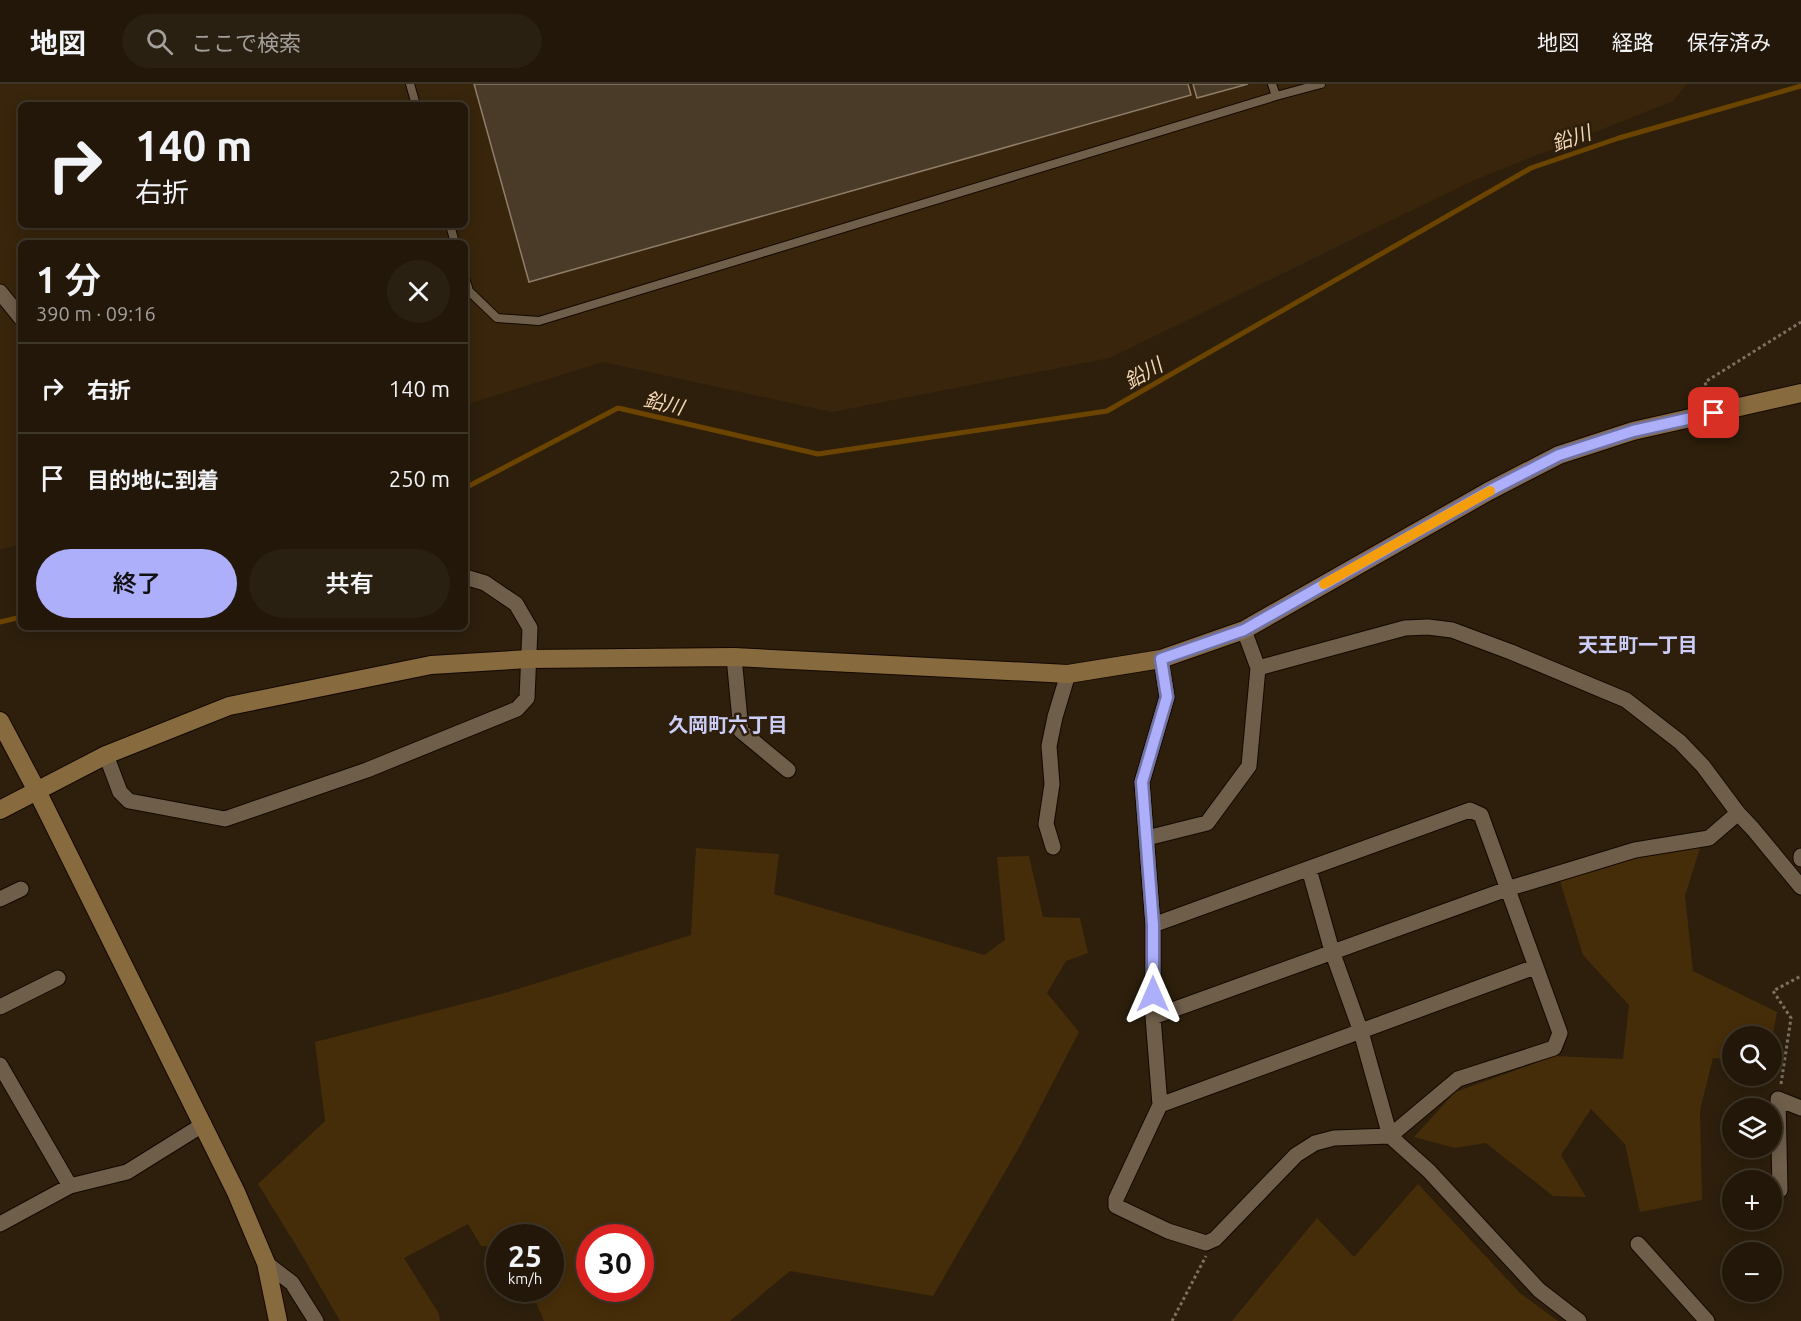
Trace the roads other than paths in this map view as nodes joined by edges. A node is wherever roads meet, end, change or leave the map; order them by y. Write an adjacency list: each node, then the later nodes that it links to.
1 (410, 84): 5 (lane)
2 (1272, 84): 4 (lane)
3 (1321, 84): 4 (lane)
4 (1276, 96): 6 (lane)
5 (415, 102)
6 (468, 288)
7 (0, 292): 8 (street)
8 (18, 314)
9 (1801, 393): 11 (street)
10 (468, 578): 13 (street)
11 (1244, 630): 14 (street); 15 (street)
12 (734, 657): 13 (street); 16 (street); 19 (street)
13 (529, 659): 18 (street); 18 (street)
14 (1161, 659): 16 (street); 23 (street)
15 (1258, 668): 22 (street); 23 (street)
16 (1068, 674): 24 (street)
17 (0, 722): 20 (street)
18 (106, 755): 20 (street)
19 (788, 770)
20 (38, 791): 21 (street); 40 (street)
21 (0, 810)
22 (1738, 813): 26 (street); 28 (street)
23 (1147, 838): 30 (street)
24 (1053, 847)
25 (1308, 869): 28 (street); 30 (street); 31 (street)
26 (1801, 887)
27 (21, 889): 29 (street)
28 (1507, 889): 31 (street); 32 (street)
29 (0, 899)
30 (1153, 925): 35 (street)
31 (1332, 951): 35 (street); 36 (street)
32 (1535, 967): 36 (street); 41 (street)
33 (58, 978): 34 (street)
34 (0, 1007)
35 (1153, 1017): 38 (street)
36 (1361, 1032): 38 (street); 41 (street)
37 (0, 1065): 43 (street)
38 (1160, 1105): 41 (street)
39 (1801, 1108): 42 (street)
40 (204, 1124): 43 (street); 46 (street)
41 (1390, 1136): 49 (street)
42 (1780, 1170)
43 (70, 1186): 44 (street)
44 (0, 1224)
45 (1638, 1244): 50 (street)
46 (266, 1263): 47 (street); 48 (street)
47 (278, 1321)
48 (316, 1321)
49 (1579, 1321)
50 (1707, 1321)

